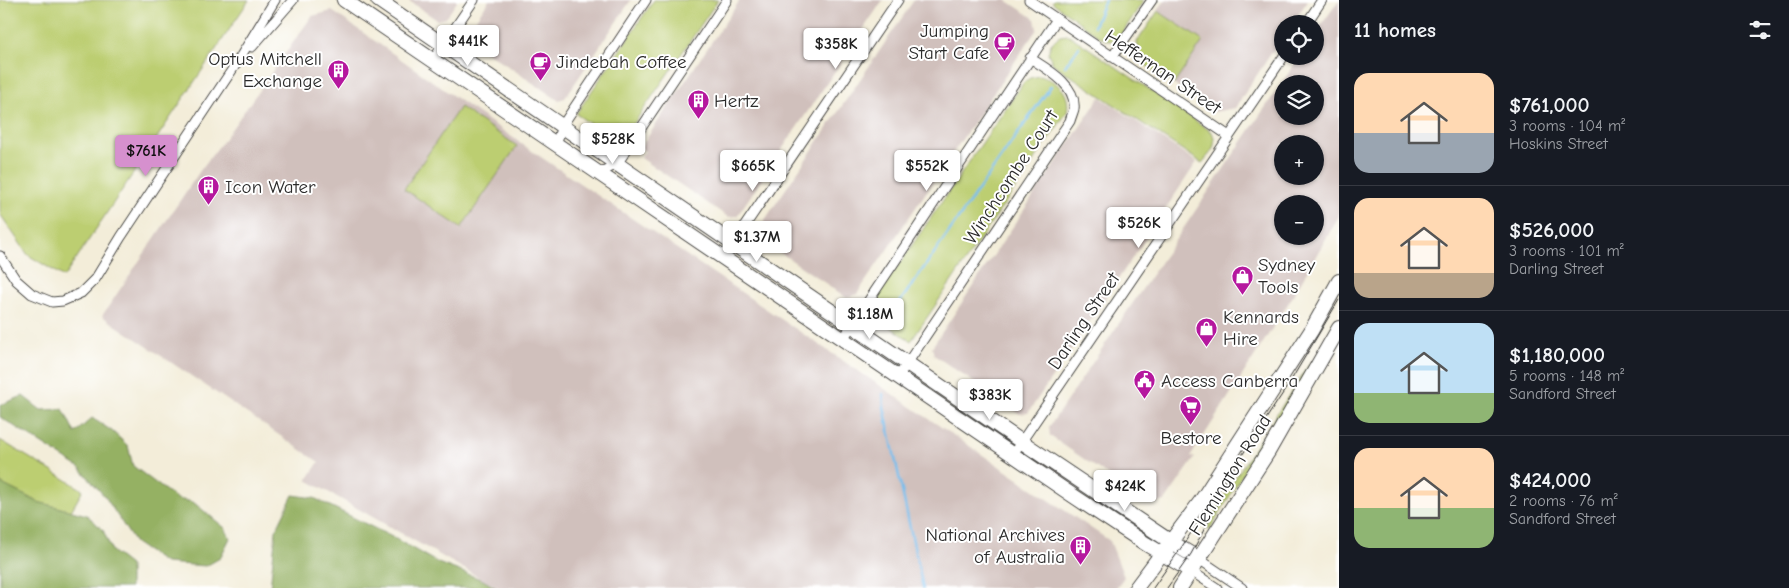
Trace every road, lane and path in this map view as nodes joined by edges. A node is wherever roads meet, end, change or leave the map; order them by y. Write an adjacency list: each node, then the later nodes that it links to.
1 (275, 0): 18 (street)
2 (293, 0): 18 (street)
3 (344, 0): 17 (main road)
4 (378, 0): 14 (main road)
5 (474, 0): 14 (street)
6 (646, 0): 20 (street)
7 (727, 0): 23 (street)
8 (898, 0): 25 (street)
9 (1029, 0): 13 (street, Heffernan Street)
10 (1152, 0): 15 (street)
11 (1322, 0): 12 (street)
12 (1312, 15)
13 (1057, 19): 15 (street, Heffernan Street); 16 (street)
14 (443, 45): 17 (street); 20 (main road)
15 (1112, 57): 21 (street, Heffernan Street)
16 (1030, 58): 29 (street); 32 (street, Winchcombe Court)
17 (433, 60): 22 (main road)
18 (236, 64): 26 (street)
19 (1278, 65): 21 (street, Darling Street)
20 (562, 126): 22 (street); 23 (main road)
21 (1229, 136): 34 (street, Darling Street)
22 (556, 144): 24 (main road)
23 (616, 164): 24 (street); 25 (main road)
24 (599, 173): 27 (main road)
25 (733, 244): 27 (street); 29 (main road)
26 (0, 256)
27 (723, 258): 31 (main road)
28 (1339, 281): 36 (main road, Flemington Road)
29 (852, 325): 31 (street); 32 (main road)
30 (1339, 328): 38 (main road, Flemington Road)
31 (843, 339): 33 (main road)
32 (907, 363): 33 (street, Winchcombe Court); 34 (main road)
33 (898, 377): 35 (main road)
34 (1022, 442): 35 (street, Darling Street); 36 (main road)
35 (1013, 454): 37 (main road)
36 (1171, 542): 37 (main road, Flemington Road); 38 (main road)
37 (1162, 554): 39 (main road); 40 (main road, Flemington Road)
38 (1200, 559): 39 (main road, Flemington Road); 43 (street)
39 (1191, 571): 41 (main road, Flemington Road); 42 (street)
40 (1136, 588)
41 (1180, 588)
42 (1217, 588)
43 (1242, 588)

